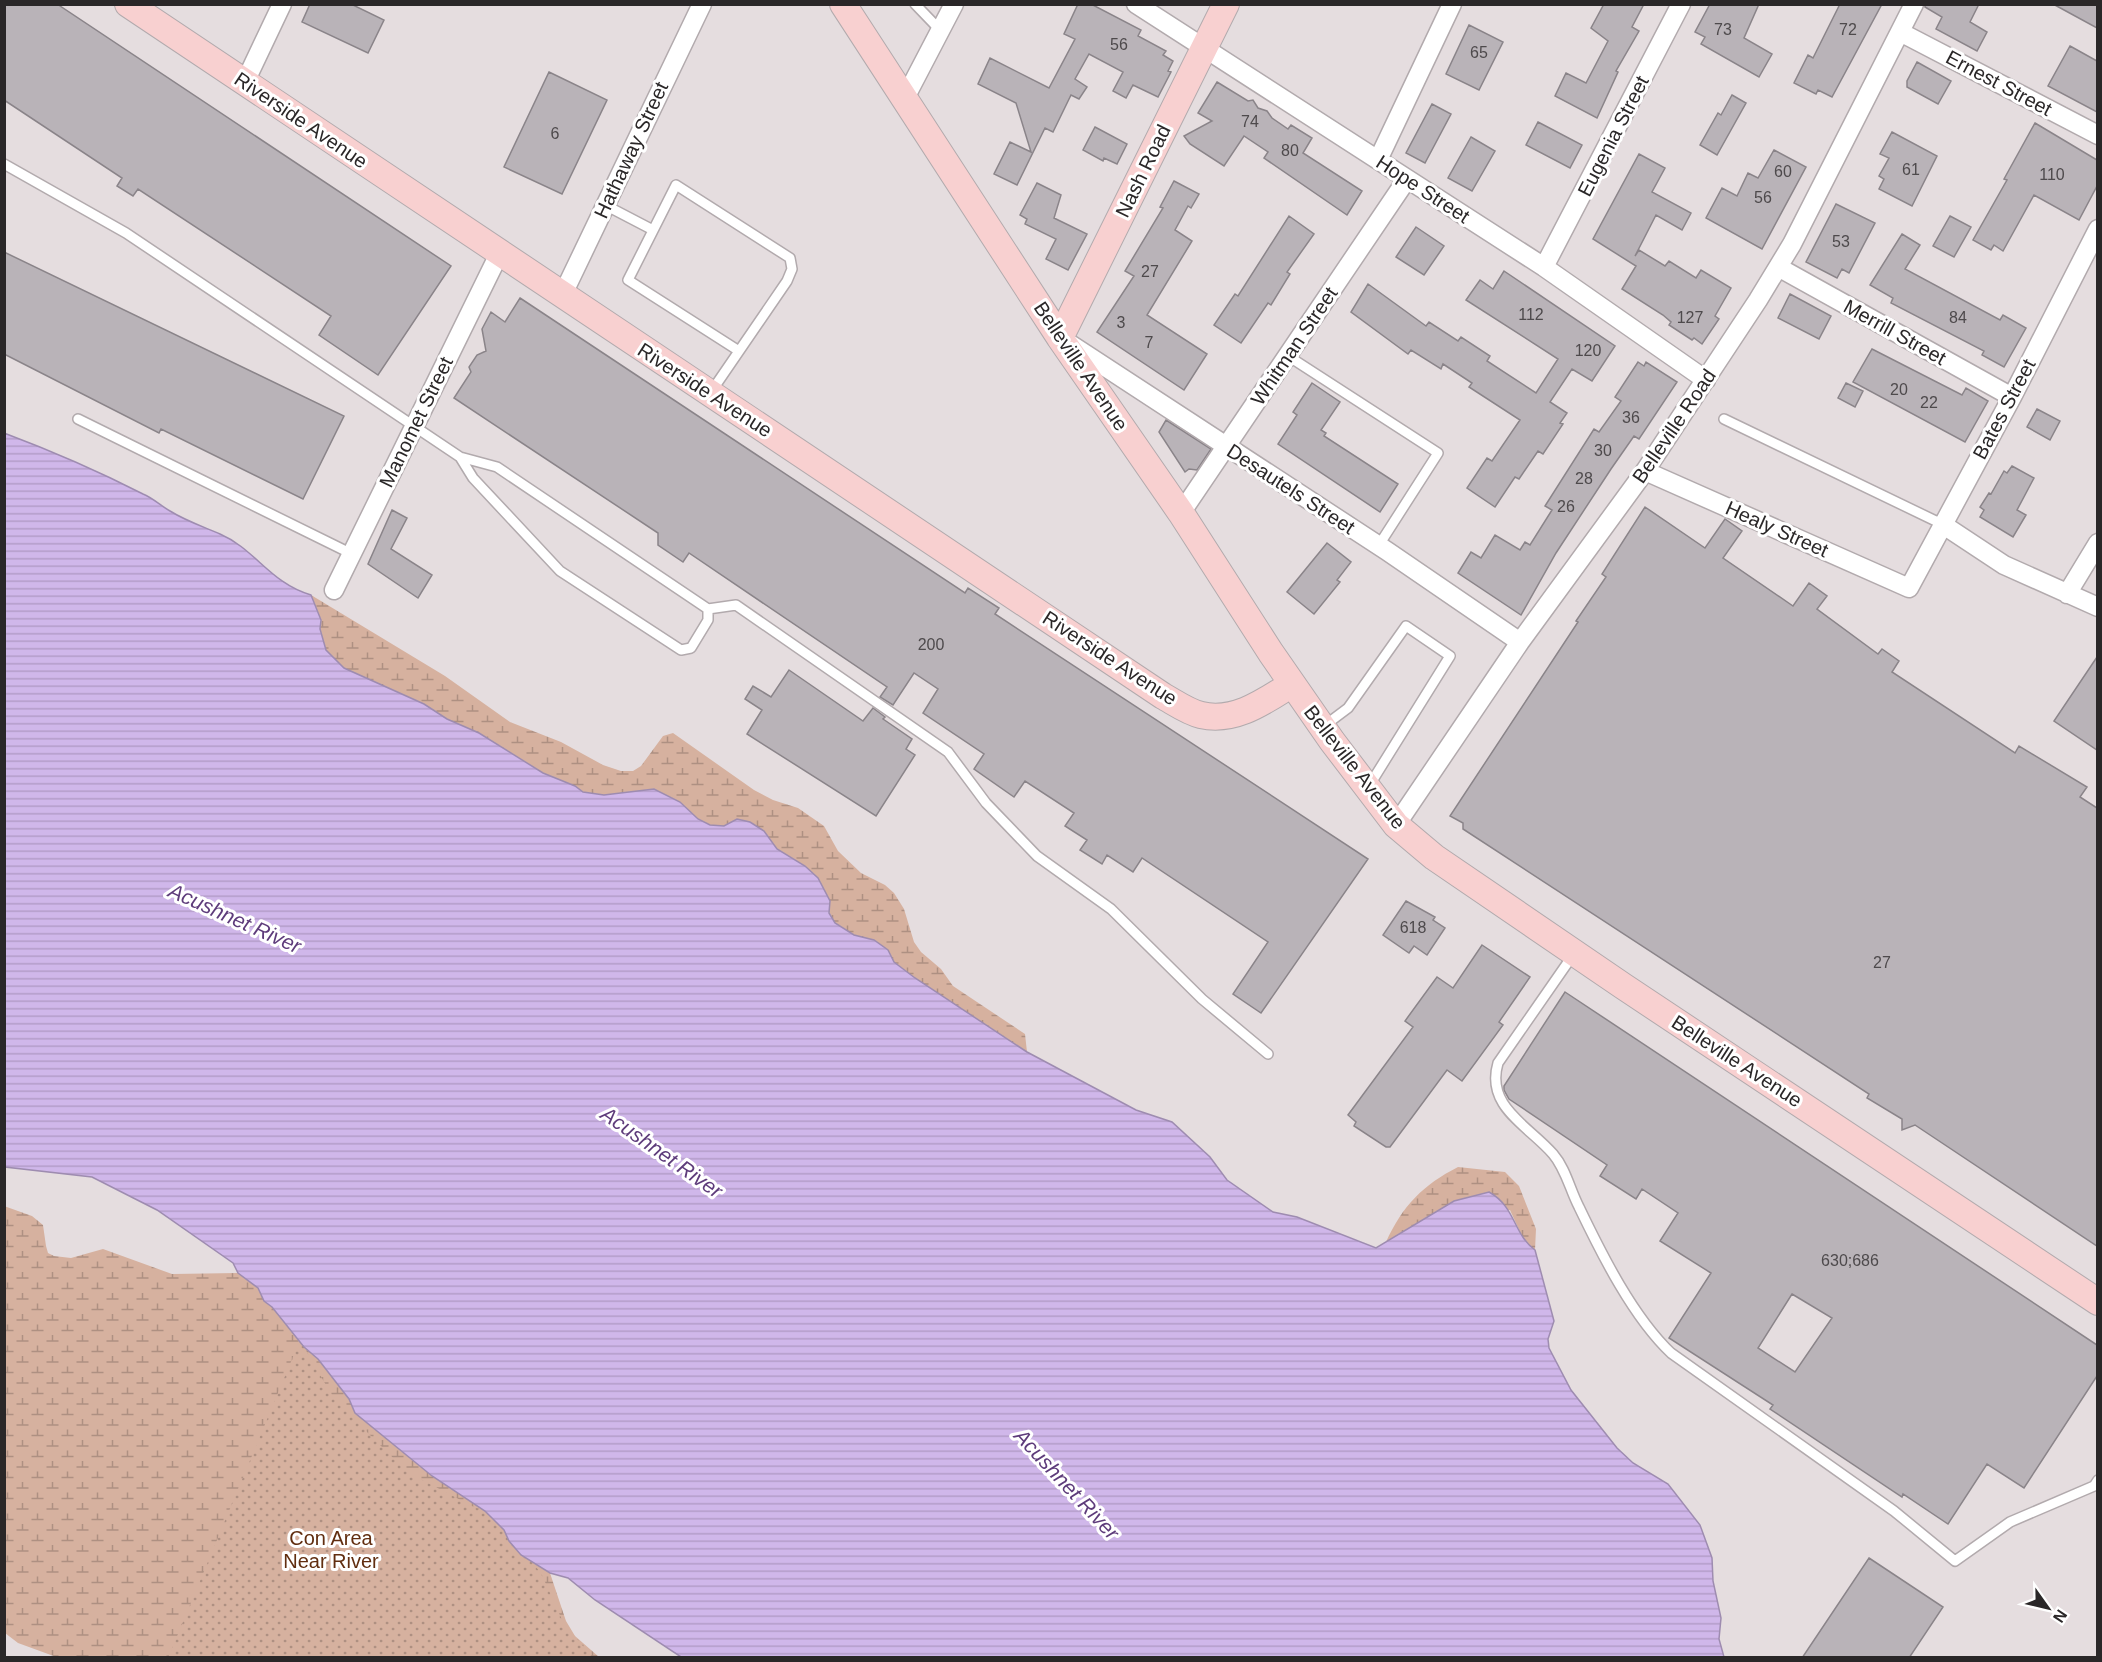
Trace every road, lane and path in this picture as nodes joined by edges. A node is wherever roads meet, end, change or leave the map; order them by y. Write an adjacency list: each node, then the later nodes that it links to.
1 (128, 4): 15 (main road, Riverside Avenue)
2 (702, 4): 21 (street, Hathaway Street)
3 (843, 4): 16 (main road, Belleville Avenue)
4 (915, 4): 12 (lane)
5 (954, 4): 12 (street)
6 (1136, 4): 14 (street, Hope Street)
7 (1226, 4): 14 (main road, Nash Road)
8 (1452, 4): 18 (street)
9 (1681, 4): 25 (street, Eugenia Street)
10 (1914, 4): 13 (street, Belleville Road)
11 (280, 5): 15 (street)
12 (940, 30): 16 (street)
13 (1900, 32): 17 (street, Ernest Street); 26 (street, Belleville Road)
14 (1204, 49): 18 (street, Hope Street); 28 (main road, Nash Road)
15 (245, 82): 24 (main road, Riverside Avenue)
16 (905, 98): 28 (main road, Belleville Avenue)
17 (2097, 135)
18 (1378, 160): 20 (street, Hope Street)
19 (4, 164): 36 (lane)
20 (1407, 179): 25 (street, Hope Street); 30 (street, Whitman Street)
21 (605, 205): 23 (lane); 27 (street, Hathaway Street)
22 (2097, 229): 33 (street, Bates Street)
23 (653, 230): 29 (lane); 29 (lane)
24 (499, 254): 27 (main road, Riverside Avenue); 36 (street, Manomet Street)
25 (1544, 267): 31 (street, Hope Street)
26 (1778, 267): 31 (street, Belleville Road); 33 (street, Merrill Street)
27 (562, 296): 32 (main road, Riverside Avenue)
28 (1060, 338): 37 (street, Desautels Street); 40 (main road, Belleville Avenue)
29 (739, 351): 32 (lane)
30 (1288, 356): 37 (street, Whitman Street); 43 (lane)
31 (1706, 380): 39 (street, Belleville Road)
32 (711, 393): 51 (main road, Riverside Avenue)
33 (2012, 397): 41 (street, Bates Street)
34 (78, 418): 44 (lane)
35 (1724, 418): 41 (lane)
36 (414, 428): 38 (lane); 44 (street, Manomet Street)
37 (1226, 446): 40 (street, Whitman Street); 43 (street, Desautels Street)
38 (460, 457): 49 (lane); 49 (lane)
39 (1645, 471): 45 (street, Healy Street); 50 (street, Belleville Road)
40 (1181, 513): 51 (main road, Belleville Avenue)
41 (1942, 524): 45 (street, Bates Street); 47 (street)
42 (2097, 543): 47 (street)
43 (1379, 545): 50 (street, Desautels Street)
44 (352, 554): 46 (street, Manomet Street)
45 (1909, 588)
46 (334, 590)
47 (2067, 594): 48 (street)
48 (2097, 607)
49 (708, 609): 56 (lane)
50 (1521, 642): 54 (street, Belleville Road)
51 (1292, 684): 52 (main road, Belleville Avenue)
52 (1322, 727): 53 (main road, Belleville Avenue); 53 (lane)
53 (1368, 788): 54 (main road, Belleville Avenue)
54 (1396, 825): 55 (main road, Belleville Avenue)
55 (1574, 953): 57 (main road, Belleville Avenue); 58 (lane)
56 (1268, 1054)
57 (2097, 1302)
58 (2096, 1486)

